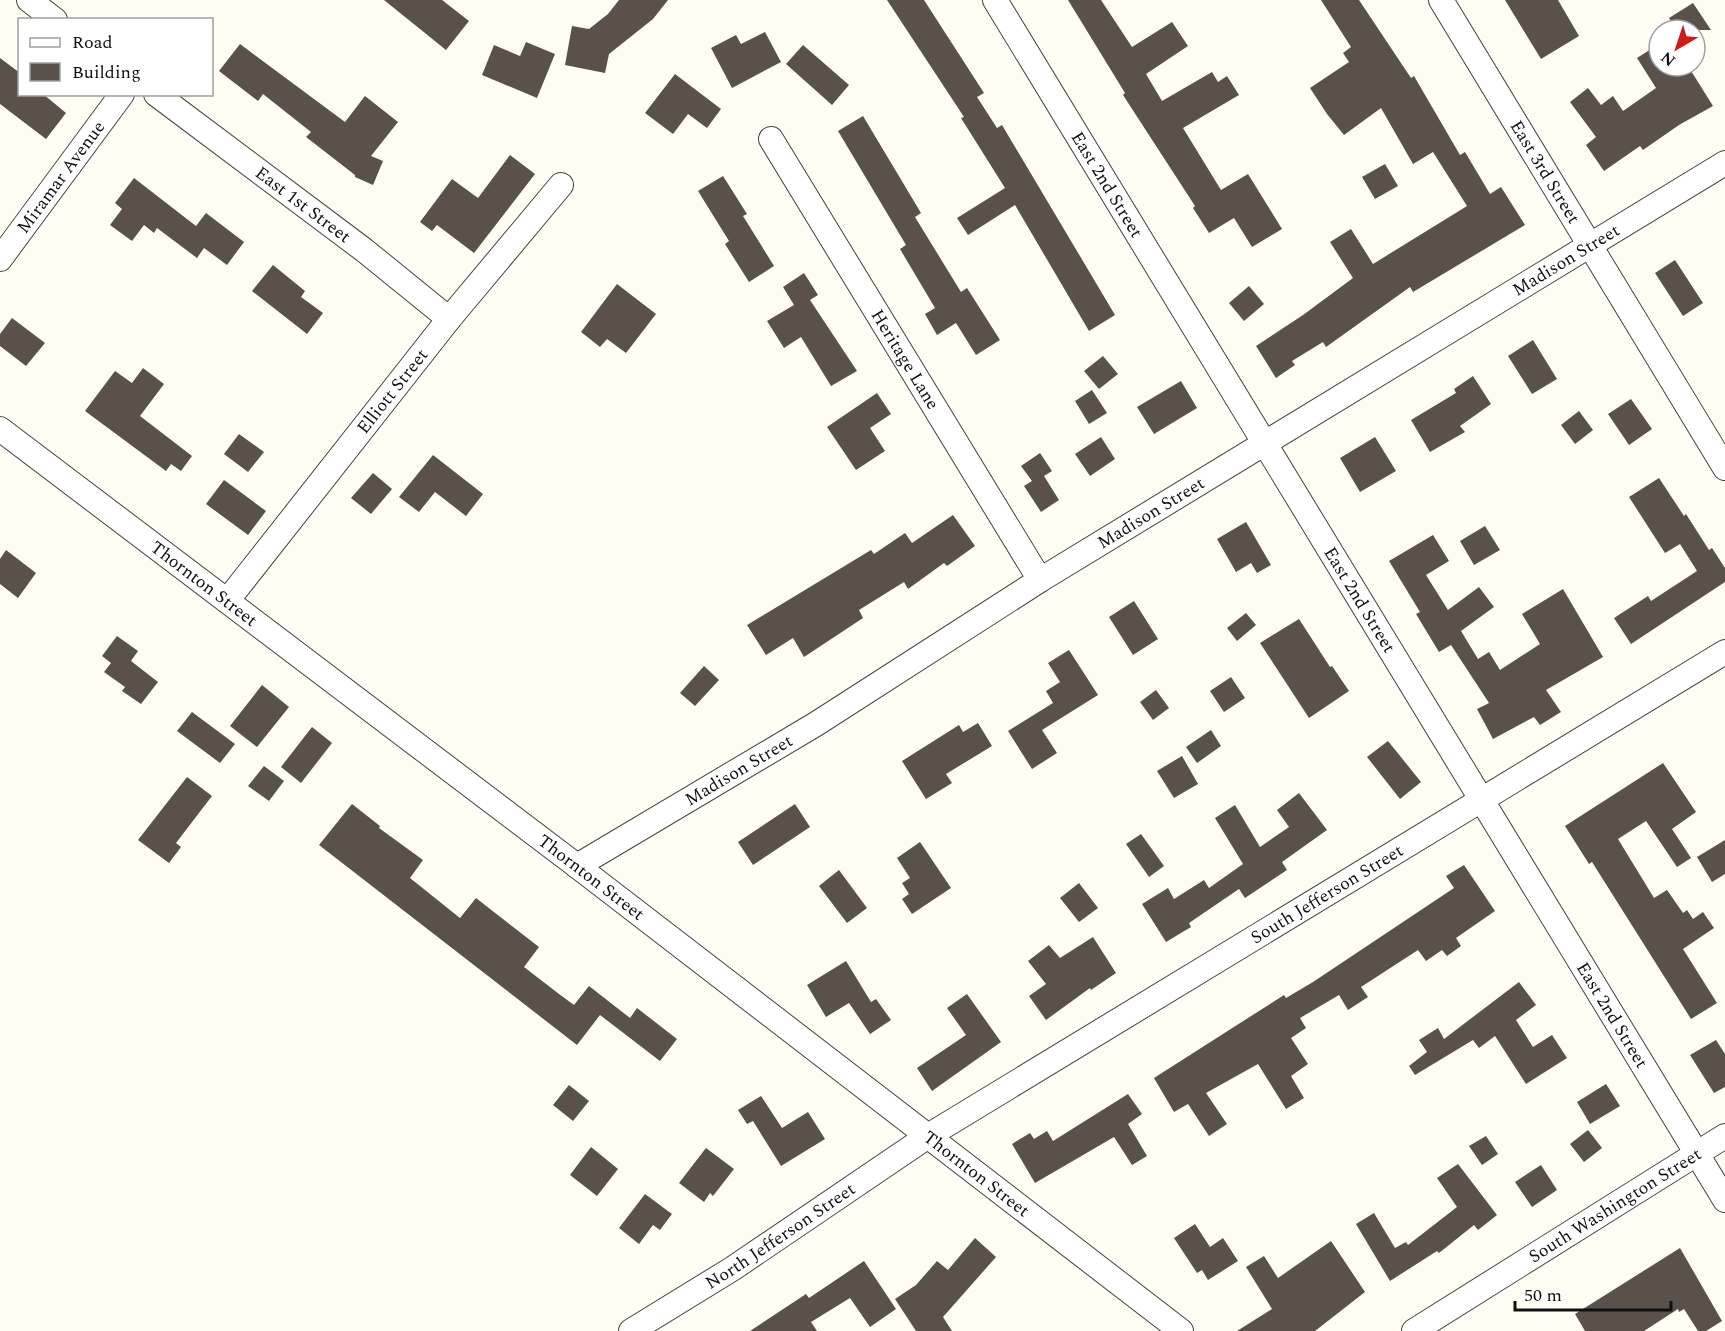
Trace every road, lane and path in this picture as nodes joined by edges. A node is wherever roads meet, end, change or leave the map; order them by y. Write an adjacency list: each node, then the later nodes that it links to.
1 (29, 0): 4 (street)
2 (995, 0): 14 (street, East 2nd Street)
3 (1441, 0): 10 (street, East 3rd Street)
4 (53, 18)
5 (121, 96): 11 (street, Miramar Avenue)
6 (159, 96): 12 (street, East 1st Street)
7 (771, 139): 16 (street, Heritage Lane)
8 (1725, 163): 10 (street, Madison Street)
9 (561, 185): 12 (street, Elliott Street)
10 (1589, 246): 14 (street, Madison Street); 15 (street, East 3rd Street)
11 (0, 259)
12 (449, 319): 17 (street, Elliott Street)
13 (0, 429): 17 (street, Thornton Street)
14 (1266, 442): 16 (street, Madison Street); 19 (street, East 2nd Street)
15 (1725, 468)
16 (1040, 580): 20 (street, Madison Street)
17 (226, 600): 20 (street, Thornton Street)
18 (1725, 652): 19 (street, South Jefferson Street)
19 (1482, 799): 21 (street, South Jefferson Street); 23 (street, East 2nd Street)
20 (577, 866): 21 (street, Thornton Street)
21 (927, 1136): 25 (street, North Jefferson Street); 26 (street, Thornton Street)
22 (1725, 1136): 23 (street, South Washington Street)
23 (1696, 1152): 24 (street, East 2nd Street); 27 (street, South Washington Street)
24 (1725, 1200)
25 (631, 1331)
26 (1180, 1331)
27 (1414, 1331)

